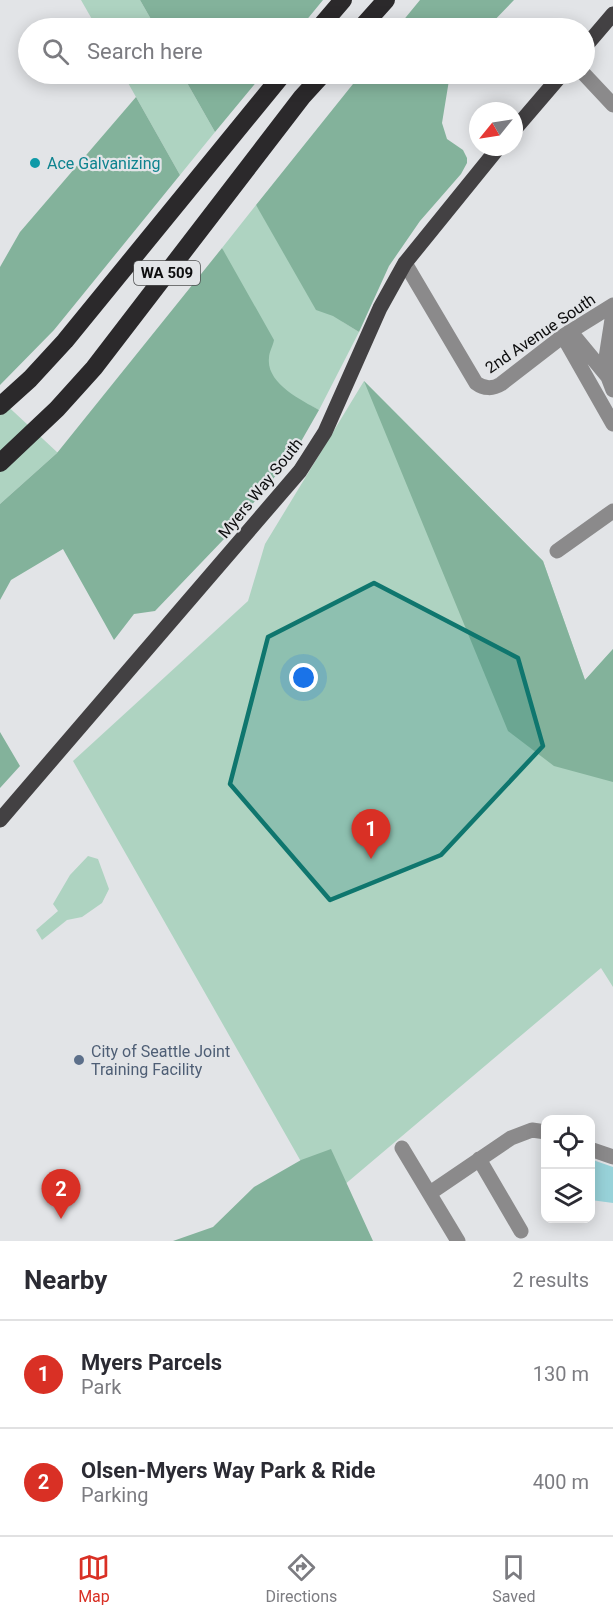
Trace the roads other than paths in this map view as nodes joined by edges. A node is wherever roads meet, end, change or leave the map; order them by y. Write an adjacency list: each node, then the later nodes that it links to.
1 (343, 0): 4 (highway)
2 (386, 0): 5 (highway)
3 (613, 14): 6 (main road)
4 (328, 18)
5 (370, 18)
6 (595, 36)
7 (275, 84): 19 (highway, WA 509)
8 (315, 84): 21 (highway, WA 509)
9 (553, 84): 12 (main road)
10 (593, 84): 11 (street)
11 (613, 105)
12 (523, 120)
13 (492, 156): 14 (main road, Myers Way South)
14 (405, 263): 17 (street, 2nd Avenue South); 24 (main road, Myers Way South)
15 (613, 306): 17 (street, 2nd Avenue South)
16 (613, 313): 18 (street)
17 (567, 334): 18 (street); 20 (street)
18 (610, 383)
19 (0, 406)
20 (613, 424)
21 (0, 463)
22 (613, 511): 23 (street)
23 (557, 551)
24 (0, 820)
25 (541, 1132): 29 (street)
26 (402, 1148): 30 (street)
27 (595, 1150): 28 (street)
28 (613, 1157)
29 (479, 1159): 30 (street); 31 (street)
30 (430, 1193): 32 (street)
31 (521, 1232)
32 (458, 1241)

